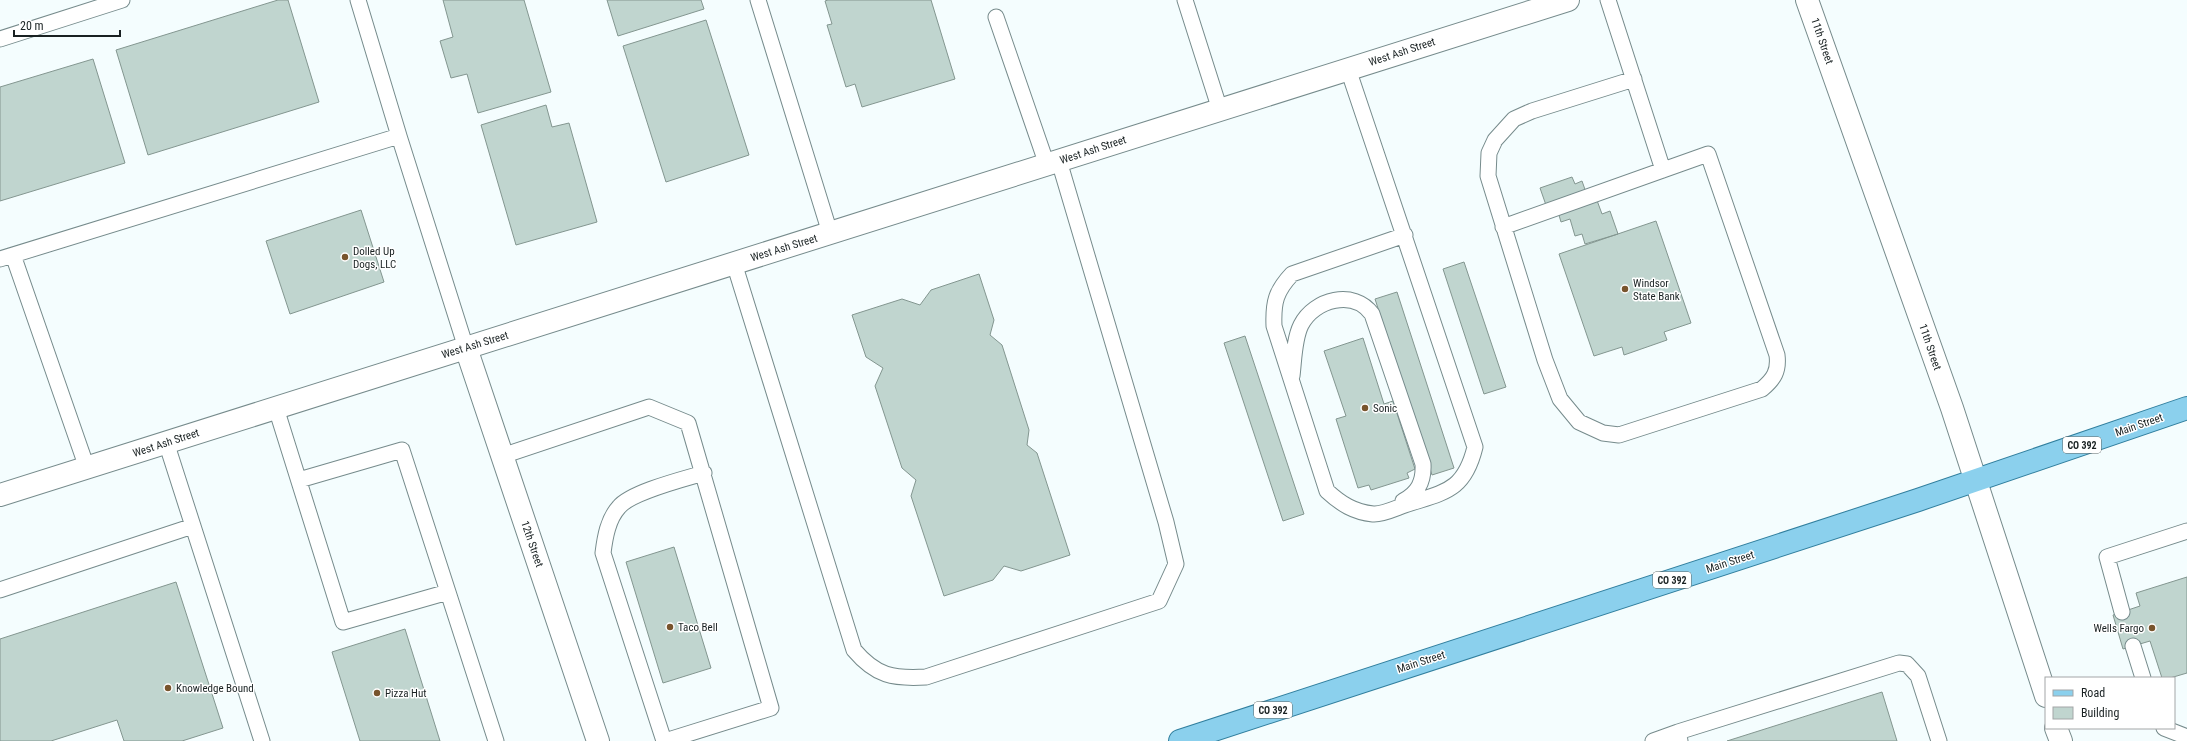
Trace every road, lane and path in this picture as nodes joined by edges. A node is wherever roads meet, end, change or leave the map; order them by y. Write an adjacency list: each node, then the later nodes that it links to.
1 (122, 0): 9 (lane)
2 (358, 0): 13 (lane)
3 (758, 0): 17 (lane)
4 (1185, 0): 12 (lane)
5 (1568, 0): 10 (street, West Ash Street)
6 (1608, 0): 11 (lane)
7 (1807, 0): 30 (street, 11th Street)
8 (996, 17): 14 (lane)
9 (0, 39)
10 (1348, 70): 12 (street, West Ash Street); 18 (lane)
11 (1634, 79): 15 (lane); 16 (lane)
12 (1220, 110): 14 (street, West Ash Street)
13 (399, 136): 19 (lane); 21 (lane)
14 (1053, 163): 17 (street, West Ash Street); 20 (lane)
15 (1663, 170): 16 (lane); 16 (lane)
16 (1503, 227)
17 (830, 233): 20 (street, West Ash Street)
18 (1405, 236): 22 (lane); 32 (lane)
19 (6, 257): 27 (lane)
20 (734, 263): 21 (street, West Ash Street)
21 (466, 348): 23 (street, West Ash Street); 26 (street, 12th Street)
22 (1291, 381): 32 (lane); 32 (lane)
23 (276, 408): 25 (street, West Ash Street); 29 (lane)
24 (2187, 408): 30 (main road, Main Street / CO 392)
25 (166, 442): 27 (street, West Ash Street); 33 (lane)
26 (502, 456): 28 (lane); 47 (street, 12th Street)
27 (87, 468): 31 (street, West Ash Street)
28 (704, 473): 48 (lane); 48 (lane)
29 (298, 480): 36 (lane); 36 (lane)
30 (1976, 480): 40 (street, 11th Street); 49 (main road, Main Street / CO 392)
31 (0, 495)
32 (1375, 514)
33 (193, 526): 35 (lane); 45 (lane)
34 (2187, 531): 37 (lane)
35 (0, 590)
36 (448, 592): 46 (lane)
37 (2122, 612)
38 (2133, 646): 39 (lane)
39 (2144, 677)
40 (2045, 693)
41 (2056, 729): 52 (street)
42 (2167, 729): 44 (lane)
43 (1679, 737): 50 (lane); 51 (lane)
44 (2187, 737)
45 (262, 741)
46 (496, 741)
47 (598, 741)
48 (665, 741)
49 (1180, 741)
50 (1653, 741)
51 (1939, 741)
52 (2061, 741)

